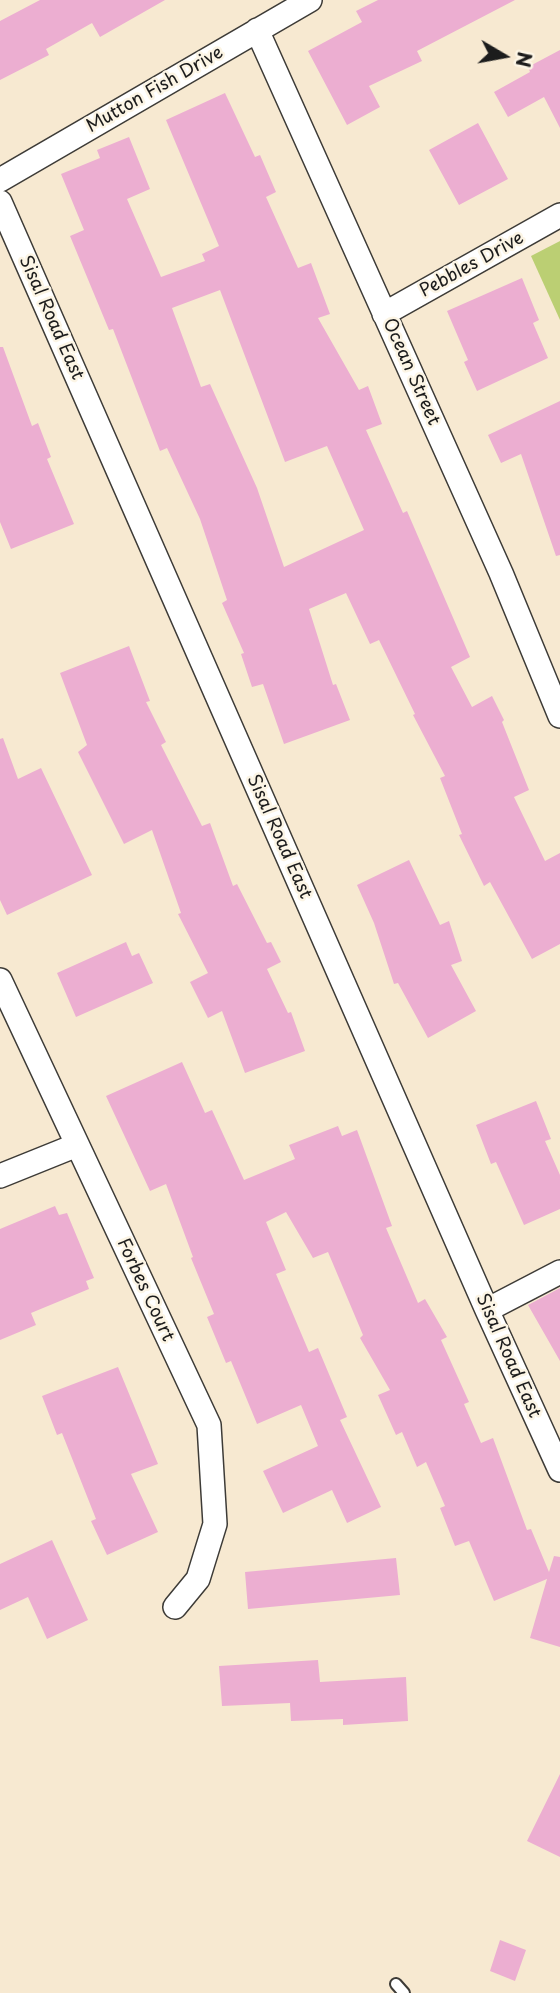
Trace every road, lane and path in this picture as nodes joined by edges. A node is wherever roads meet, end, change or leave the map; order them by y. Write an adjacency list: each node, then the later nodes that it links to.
1 (310, 0): 2 (street, Mutton Fish Drive)
2 (257, 30): 3 (street, Mutton Fish Drive); 6 (street, Ocean Street)
3 (0, 180)
4 (0, 202): 12 (street, Sisal Road East)
5 (560, 215): 6 (street, Pebbles Drive)
6 (384, 314): 7 (street, Ocean Street)
7 (560, 716)
8 (0, 980): 9 (street, Forbes Court)
9 (76, 1145): 10 (street); 14 (street, Forbes Court)
10 (0, 1176)
11 (560, 1272): 12 (street)
12 (486, 1310): 13 (street, Sisal Road East)
13 (560, 1470)
14 (175, 1607)
15 (396, 1984): 16 (lane)
16 (404, 1993)

